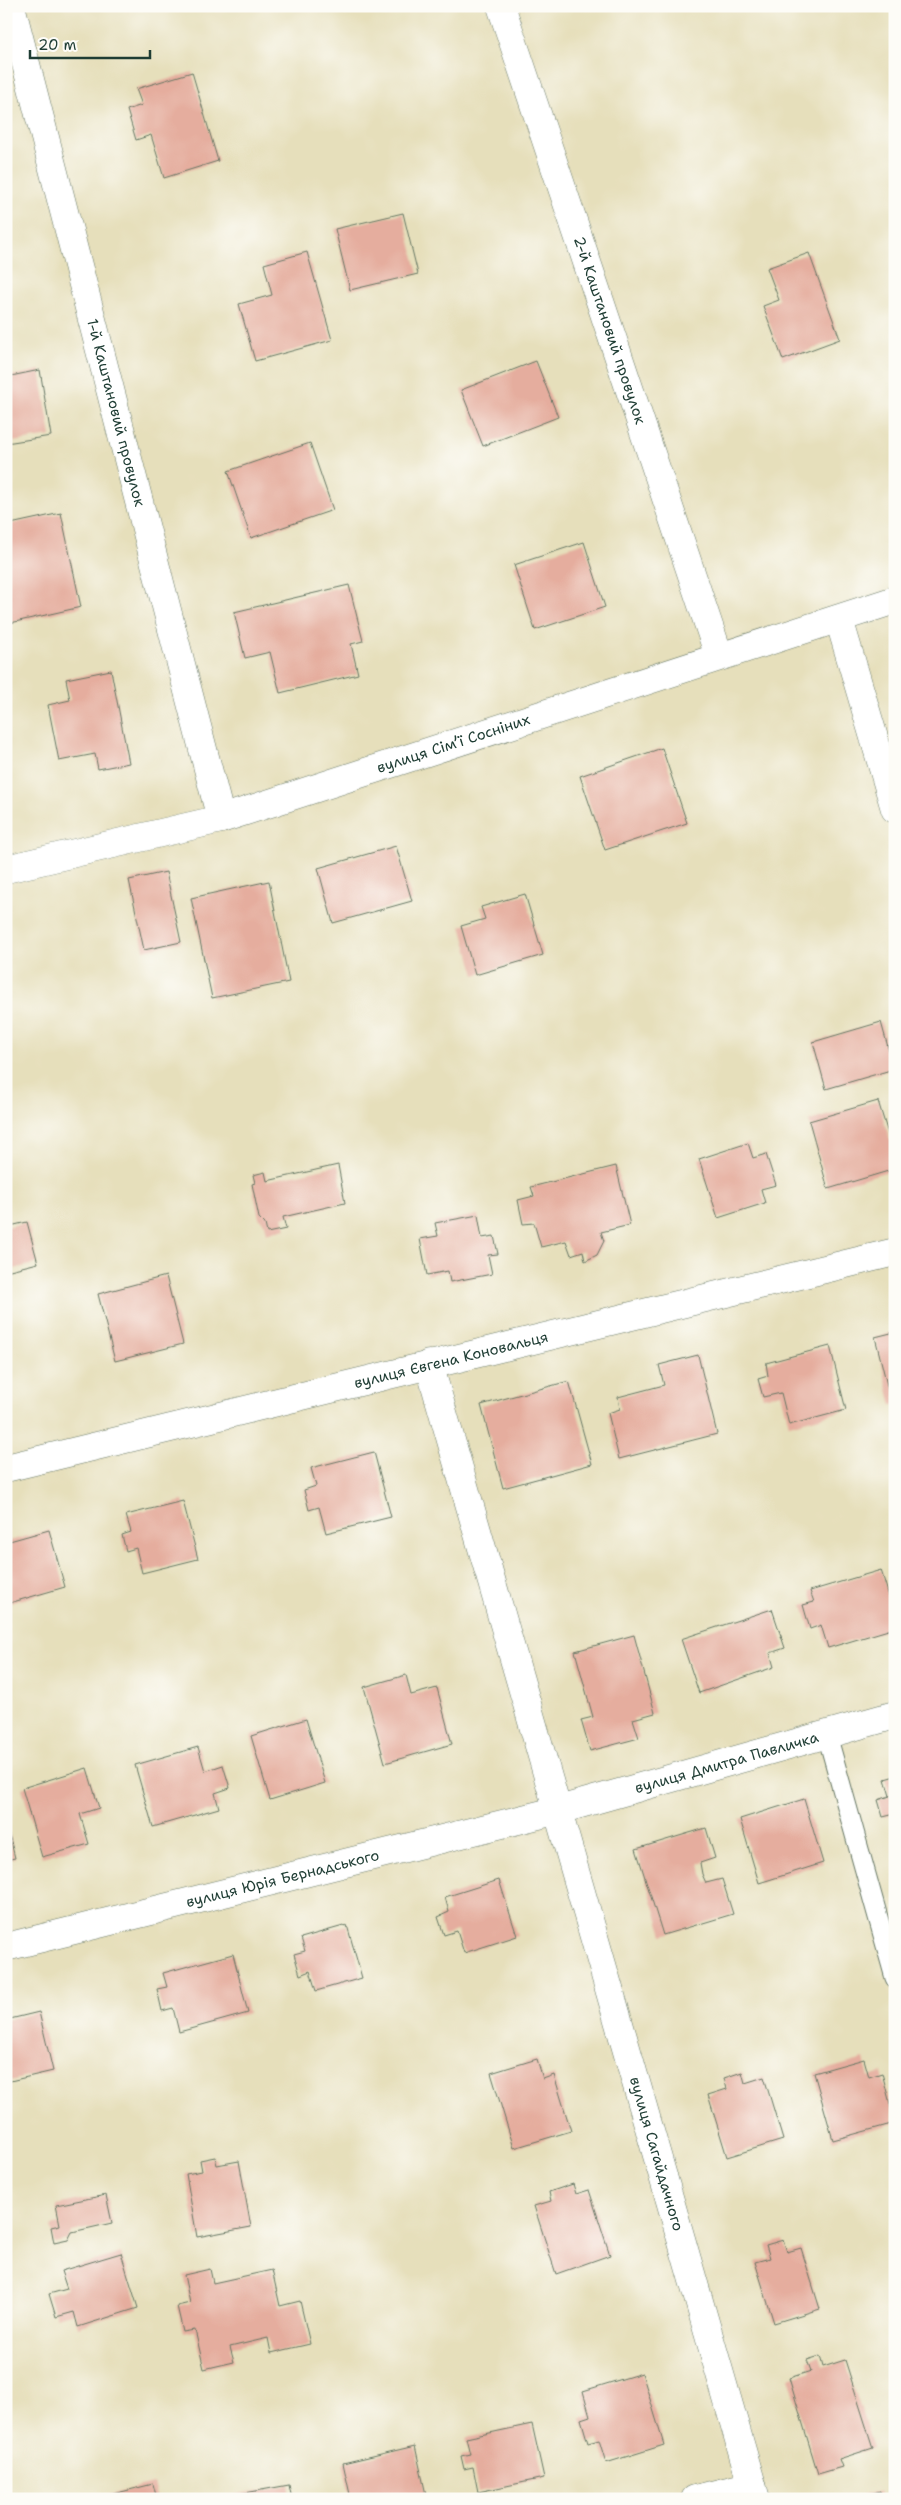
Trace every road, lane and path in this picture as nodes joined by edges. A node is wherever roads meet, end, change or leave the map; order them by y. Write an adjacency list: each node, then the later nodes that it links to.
1 (11, 6): 7 (street, 1-й Каштановий провулок)
2 (501, 6): 5 (street, 2-й Каштановий провулок)
3 (895, 600): 4 (street, вулиця Сім’ї Сосніних)
4 (839, 619): 5 (street, вулиця Сім’ї Сосніних); 6 (street)
5 (719, 656): 7 (street, вулиця Сім’ї Сосніних)
6 (895, 809)
7 (221, 818): 8 (street, вулиця Сім’ї Сосніних)
8 (6, 869)
9 (895, 1252): 10 (street, вулиця Євгена Коновальця)
10 (429, 1364): 11 (street, вулиця Євгена Коновальця); 14 (street, вулиця Сагайдачного)
11 (6, 1468)
12 (895, 1715): 13 (street, вулиця Дмитра Павличка)
13 (827, 1735): 14 (street, вулиця Дмитра Павличка); 16 (lane)
14 (559, 1810): 15 (street, вулиця Юрія Бернадського); 17 (street, вулиця Сагайдачного)
15 (6, 1947)
16 (895, 1978)
17 (754, 2492): 18 (street)
18 (695, 2499)

